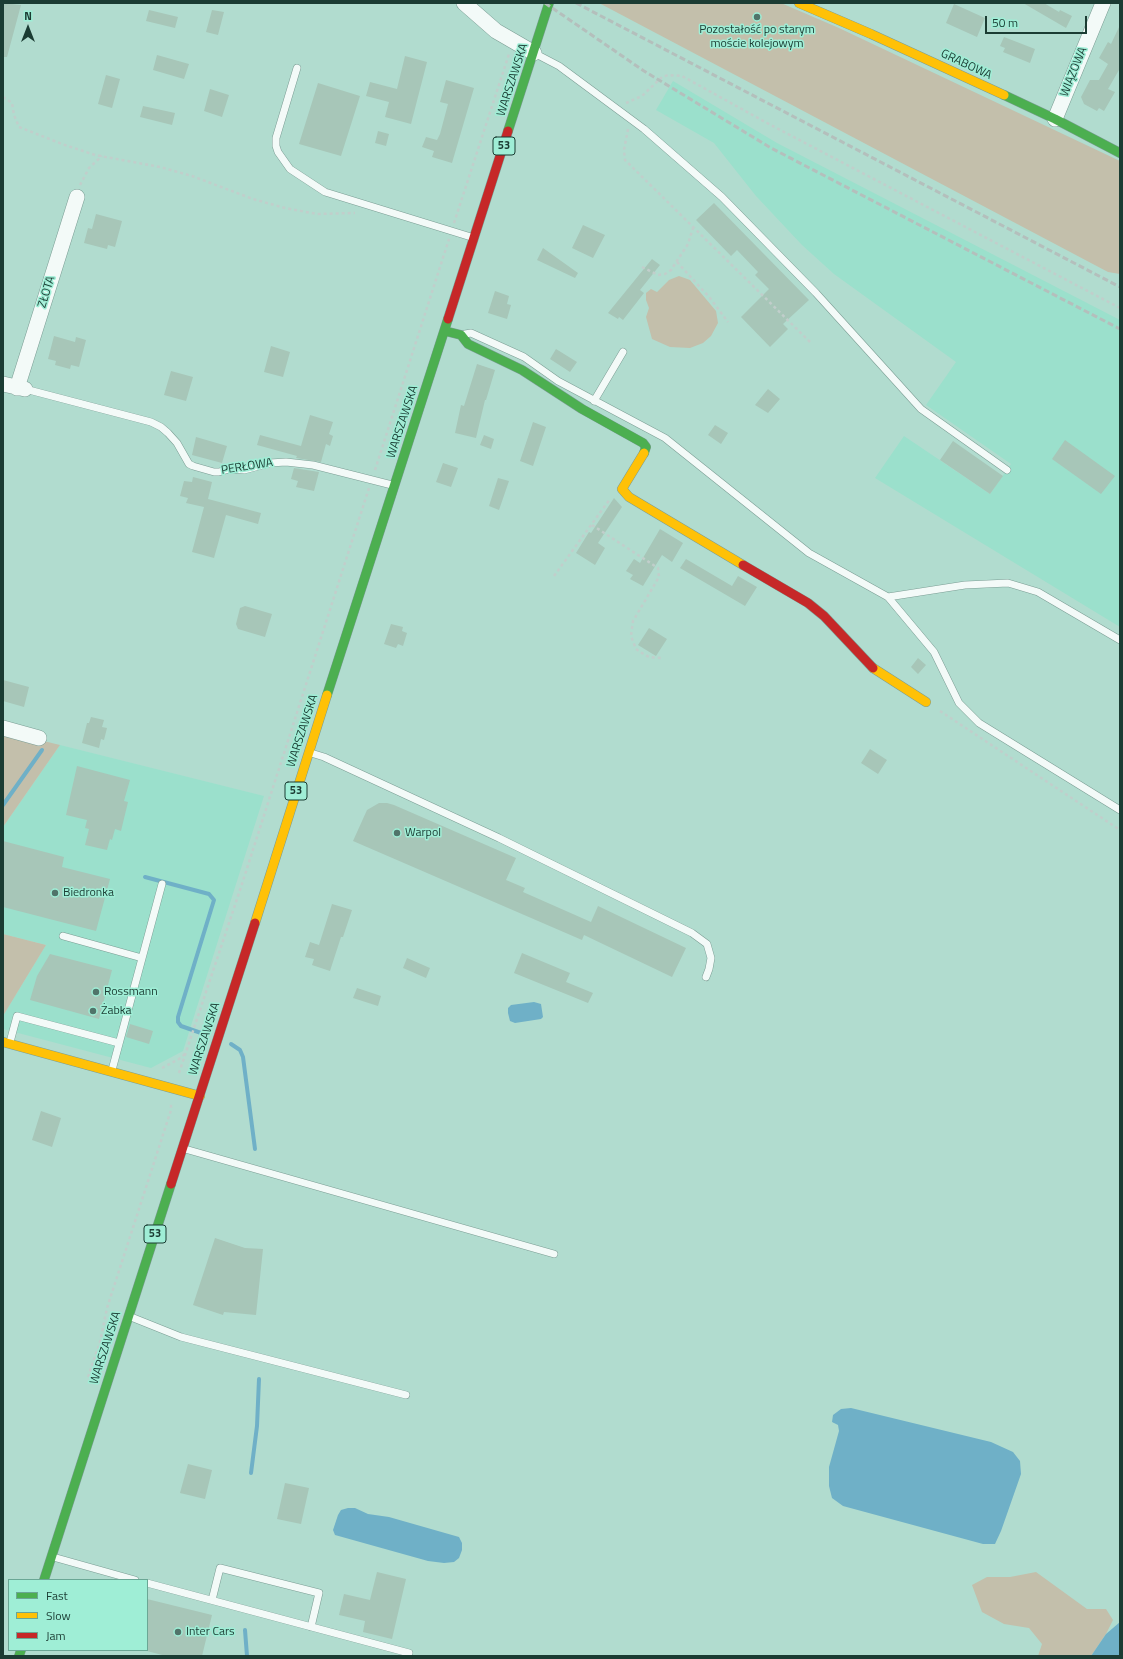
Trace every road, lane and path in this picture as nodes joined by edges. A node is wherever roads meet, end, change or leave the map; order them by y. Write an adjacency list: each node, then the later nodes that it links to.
1 (464, 3): 6 (street)
2 (549, 3): 6 (main road, WARSZAWSKA / 53)
3 (799, 3): 11 (main road, GRABOWA)
4 (1103, 3): 11 (street, WIĄZOWA)
5 (511, 49): 17 (path)
6 (534, 53): 9 (lane); 18 (main road, WARSZAWSKA / 53)
7 (297, 68): 15 (lane)
8 (3, 97): 13 (path)
9 (611, 105): 10 (lane); 21 (path)
10 (630, 119): 16 (path); 29 (lane)
11 (1055, 119): 12 (main road, GRABOWA)
12 (1120, 153)
13 (102, 156): 14 (path); 15 (path)
14 (77, 196): 27 (street, ZŁOTA)
15 (381, 210): 17 (lane)
16 (693, 228): 19 (path); 25 (path)
17 (452, 231): 18 (lane); 30 (path)
18 (474, 238): 23 (main road, WARSZAWSKA / 53)
19 (677, 262): 20 (path); 22 (path)
20 (642, 267)
21 (1120, 308)
22 (728, 322)
23 (445, 330): 24 (main road); 31 (main road, WARSZAWSKA / 53)
24 (461, 335): 28 (lane); 32 (main road)
25 (810, 342)
26 (623, 352): 28 (lane)
27 (15, 387): 30 (lane, PERŁOWA)
28 (594, 401): 35 (lane)
29 (1007, 470)
30 (372, 480): 31 (lane, PERŁOWA); 48 (path)
31 (395, 486): 41 (main road, WARSZAWSKA / 53)
32 (622, 489): 33 (path); 38 (main road)
33 (592, 525): 34 (path); 37 (path)
34 (554, 576)
35 (888, 597): 36 (lane); 42 (lane)
36 (1120, 640)
37 (661, 658)
38 (926, 702): 43 (path)
39 (3, 728): 40 (street)
40 (39, 738)
41 (309, 752): 47 (lane); 54 (main road, WARSZAWSKA / 53)
42 (1120, 810)
43 (1120, 830)
44 (162, 884): 46 (lane)
45 (63, 936): 46 (lane)
46 (142, 958): 50 (lane)
47 (706, 977)
48 (192, 1037)
49 (6, 1043): 50 (lane); 53 (main road)
50 (119, 1043): 53 (lane)
51 (187, 1053): 52 (path)
52 (159, 1069)
53 (112, 1072): 54 (main road)
54 (200, 1096): 56 (main road, WARSZAWSKA / 53)
55 (170, 1100): 59 (path)
56 (183, 1149): 57 (lane); 58 (main road, WARSZAWSKA / 53)
57 (554, 1254)
58 (129, 1316): 60 (lane); 61 (main road, WARSZAWSKA / 53)
59 (88, 1377)
60 (406, 1395)
61 (51, 1556): 62 (main road, WARSZAWSKA / 53); 63 (lane)
62 (44, 1579)
63 (132, 1579)
64 (148, 1583): 65 (lane)
65 (212, 1600): 66 (lane); 66 (lane)
66 (311, 1627): 67 (lane)
67 (409, 1652)

